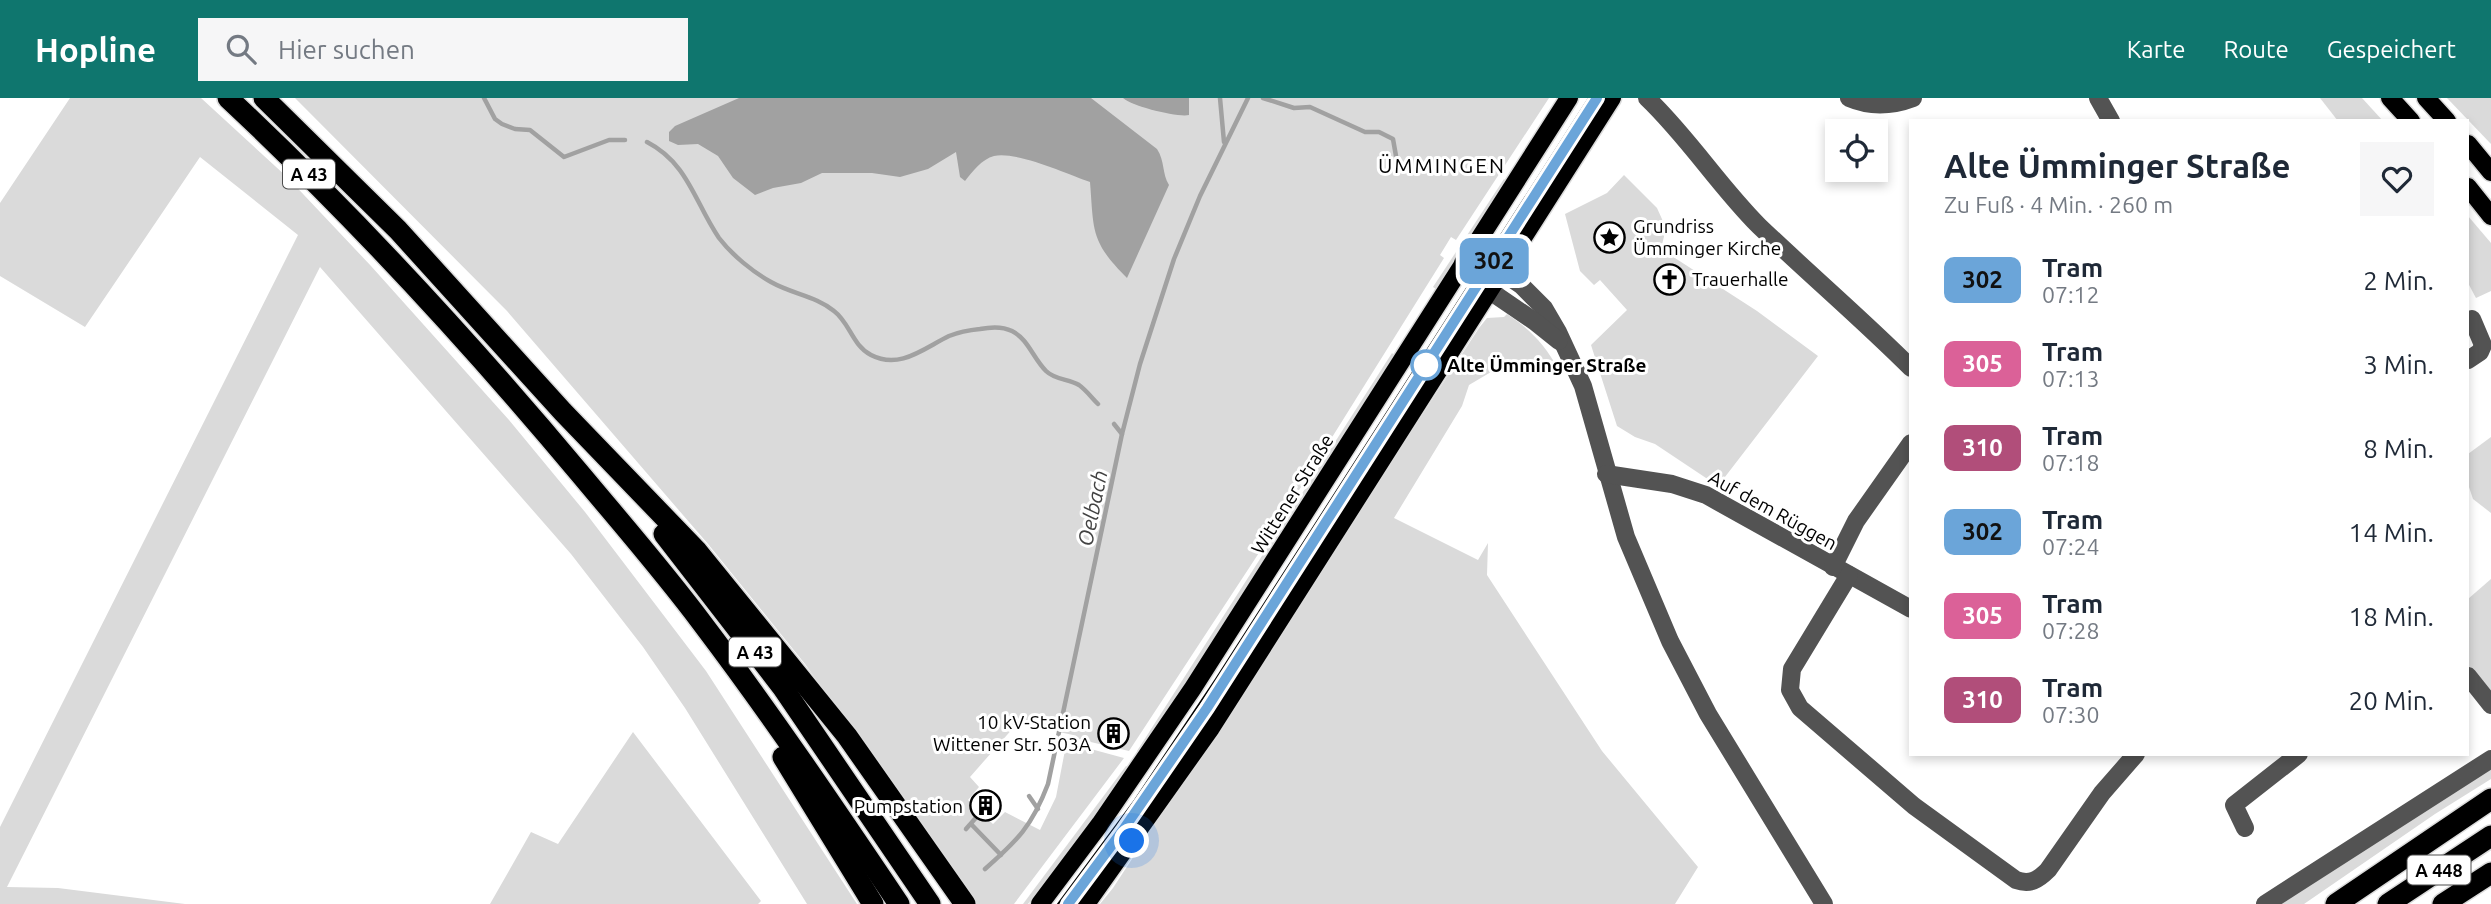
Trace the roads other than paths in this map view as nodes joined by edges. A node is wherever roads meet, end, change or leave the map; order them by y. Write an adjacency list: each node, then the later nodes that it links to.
1 (228, 98): 30 (highway, A 43)
2 (264, 98): 25 (highway, A 43)
3 (1569, 98): 18 (main road, Wittener Straße)
4 (1612, 98): 19 (main road)
5 (1647, 98): 24 (street)
6 (1849, 98): 7 (street)
7 (1913, 98)
8 (2098, 98): 11 (street)
9 (2390, 98): 12 (main road)
10 (2426, 98): 13 (main road)
11 (2110, 119)
12 (2409, 119)
13 (2445, 119)
14 (2469, 145): 15 (main road)
15 (2491, 172)
16 (2469, 188): 17 (main road)
17 (2491, 216)
18 (1463, 262): 19 (street); 20 (street); 44 (main road, Wittener Straße)
19 (1502, 272): 20 (main road); 22 (street)
20 (1490, 291): 22 (street); 45 (main road)
21 (2472, 318): 23 (street)
22 (1566, 349): 27 (street)
23 (2469, 359)
24 (1909, 366)
25 (563, 412): 42 (highway, A 43); 43 (highway)
26 (1909, 446): 28 (street)
27 (1606, 474): 28 (street, Auf dem Rüggen); 46 (street)
28 (1841, 571): 29 (street, Auf dem Rüggen); 33 (street)
29 (1909, 608)
30 (700, 621): 40 (highway); 41 (highway, A 43)
31 (2469, 677): 32 (street)
32 (2491, 705)
33 (2134, 756)
34 (2296, 756): 37 (street)
35 (2491, 759): 47 (street)
36 (2491, 799): 48 (highway)
37 (2245, 828)
38 (2491, 836): 49 (highway, A 448)
39 (2491, 873): 50 (highway, A 448)
40 (873, 904)
41 (899, 904)
42 (930, 904)
43 (965, 904)
44 (1040, 904)
45 (1086, 904)
46 (1824, 904)
47 (2265, 904)
48 (2336, 904)
49 (2388, 904)
50 (2443, 904)

